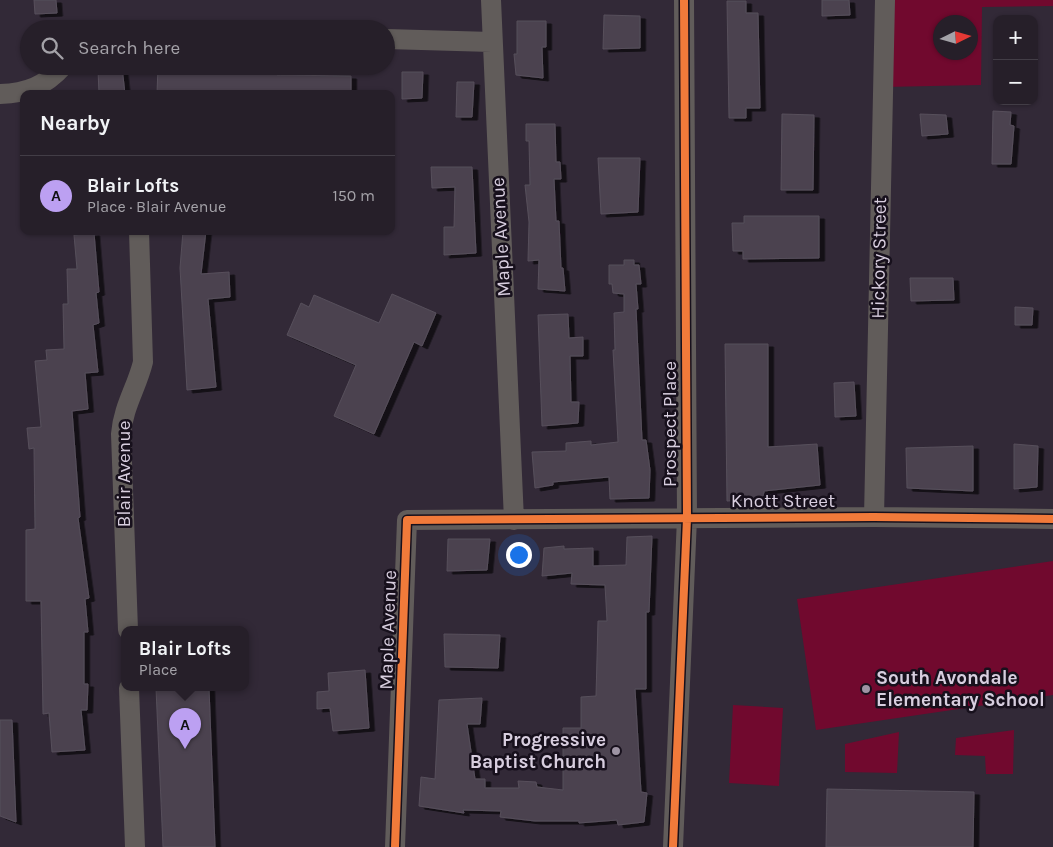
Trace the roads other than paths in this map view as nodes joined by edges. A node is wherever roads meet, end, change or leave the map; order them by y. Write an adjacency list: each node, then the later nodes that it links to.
1 (491, 0): 5 (street, Maple Avenue)
2 (684, 0): 12 (street, Prospect Place)
3 (885, 0): 11 (street, Hickory Street)
4 (395, 39): 5 (street)
5 (492, 42): 14 (street, Maple Avenue)
6 (54, 75): 7 (street)
7 (33, 90)
8 (20, 93): 9 (street)
9 (0, 94)
10 (139, 235): 15 (street, Blair Avenue)
11 (874, 517): 12 (street, Knott Street); 13 (street, Knott Street)
12 (687, 518): 14 (street, Knott Street); 19 (street, Prospect Place)
13 (1053, 519)
14 (514, 520): 18 (street, Maple Avenue)
15 (128, 626)
16 (130, 691): 17 (street)
17 (135, 847)
18 (395, 847)
19 (673, 847)

